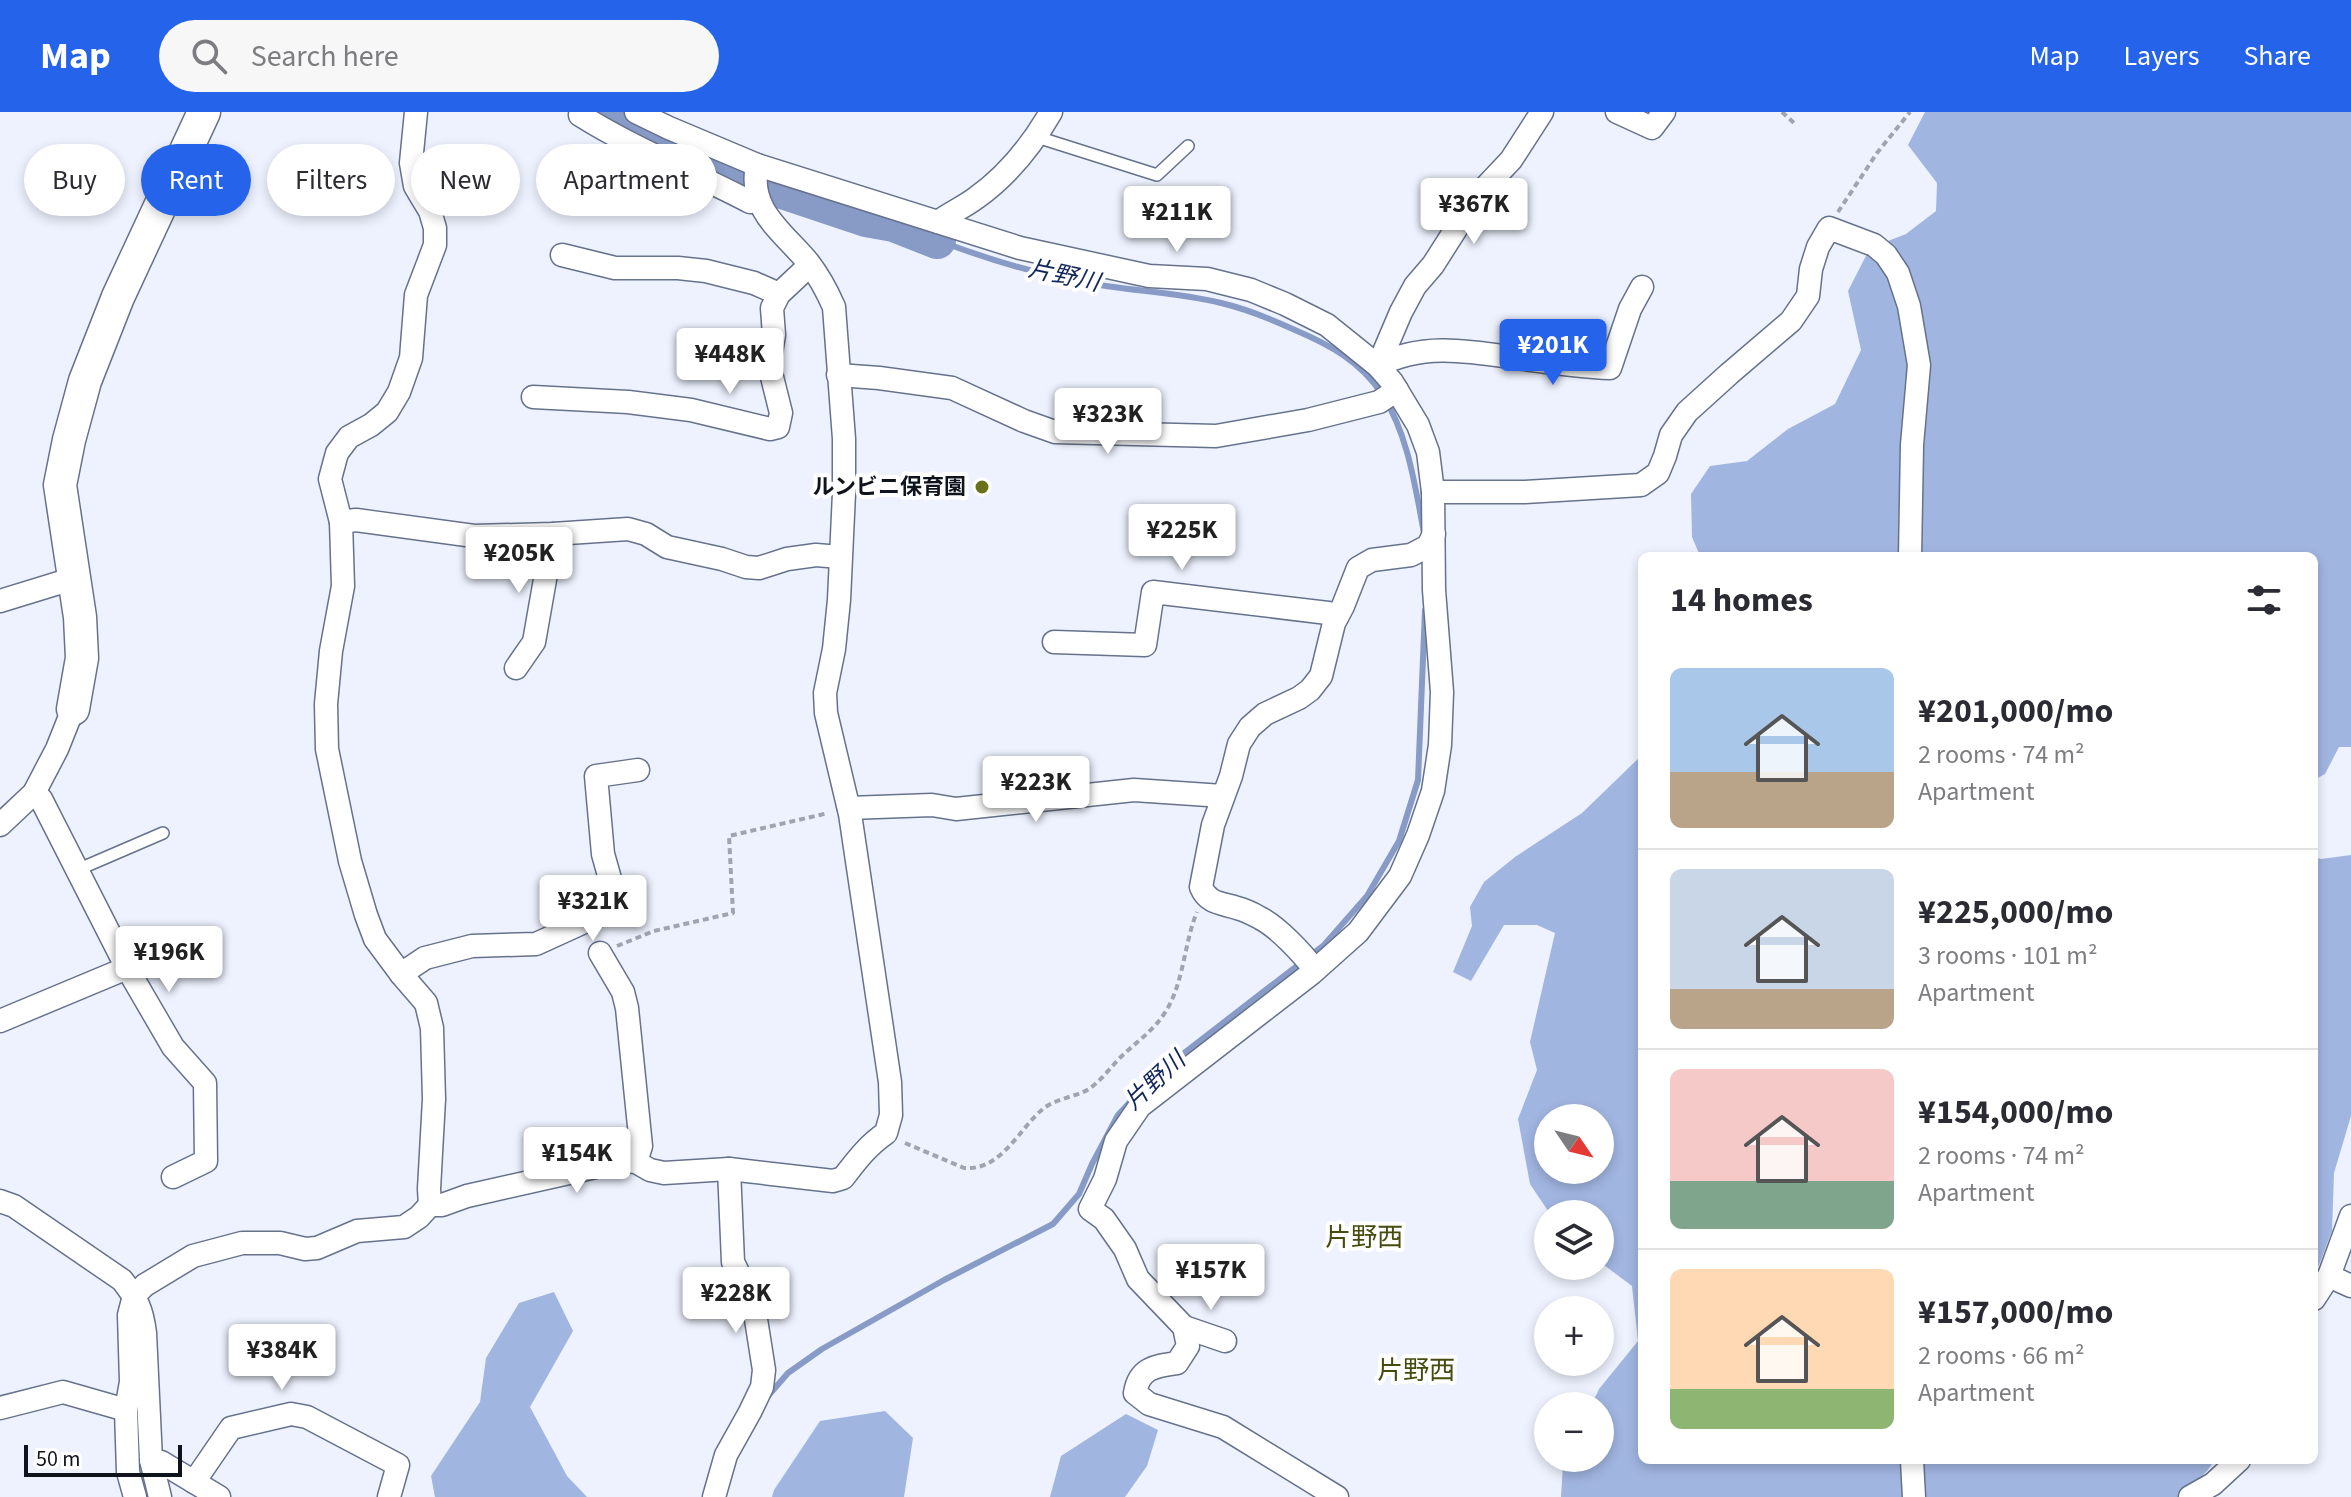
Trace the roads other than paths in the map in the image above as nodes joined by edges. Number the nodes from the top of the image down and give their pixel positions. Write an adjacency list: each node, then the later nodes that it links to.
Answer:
1 (204, 112): 27 (street)
2 (416, 112): 22 (street)
3 (636, 112): 11 (street)
4 (1051, 112): 9 (street)
5 (1542, 112): 17 (street)
6 (1617, 112): 7 (street)
7 (1664, 112)
8 (580, 115): 11 (street)
9 (1037, 137): 10 (lane); 12 (street)
10 (1188, 146)
11 (757, 182): 12 (street); 14 (street)
12 (938, 222): 17 (street)
13 (562, 255): 16 (street)
14 (810, 265): 16 (street); 18 (street)
15 (1642, 287): 17 (street)
16 (779, 294): 20 (street)
17 (1378, 366): 19 (street)
18 (838, 375): 19 (street); 26 (street)
19 (1389, 395): 21 (street)
20 (533, 397)
21 (1433, 492): 24 (street); 25 (street)
22 (341, 522): 23 (street); 43 (street)
23 (553, 534): 26 (street); 31 (street)
24 (1434, 534): 29 (street); 41 (street)
25 (1910, 552)
26 (840, 557): 36 (street)
27 (75, 578): 28 (street); 32 (street)
28 (0, 601)
29 (1337, 617): 30 (street); 35 (street)
30 (1054, 642)
31 (516, 668)
32 (73, 709): 34 (street)
33 (638, 770): 43 (street)
34 (34, 793): 37 (street); 39 (street)
35 (1223, 796): 36 (street); 41 (street)
36 (849, 808): 46 (street)
37 (0, 825)
38 (163, 833): 39 (lane)
39 (77, 870): 42 (street)
40 (600, 953): 45 (street)
41 (1310, 964): 55 (street)
42 (127, 968): 44 (street); 47 (street)
43 (401, 974): 49 (street)
44 (0, 1021)
45 (636, 1162): 46 (street); 49 (street)
46 (729, 1169): 67 (street)
47 (173, 1177)
48 (0, 1201): 54 (street)
49 (430, 1205): 54 (street)
50 (2351, 1216): 51 (street)
51 (2329, 1276): 52 (street); 53 (street)
52 (2351, 1286)
53 (2318, 1293)
54 (134, 1296): 58 (street); 59 (street)
55 (1184, 1327): 56 (street); 68 (street)
56 (1225, 1341)
57 (0, 1408): 58 (street)
58 (126, 1410): 63 (street)
59 (151, 1460): 62 (street); 64 (street)
60 (1912, 1464): 69 (street)
61 (2235, 1464): 70 (street)
62 (194, 1482): 65 (street); 66 (street)
63 (135, 1497)
64 (160, 1497)
65 (219, 1497)
66 (389, 1497)
67 (714, 1497)
68 (1337, 1497)
69 (1914, 1497)
70 (2190, 1497)

